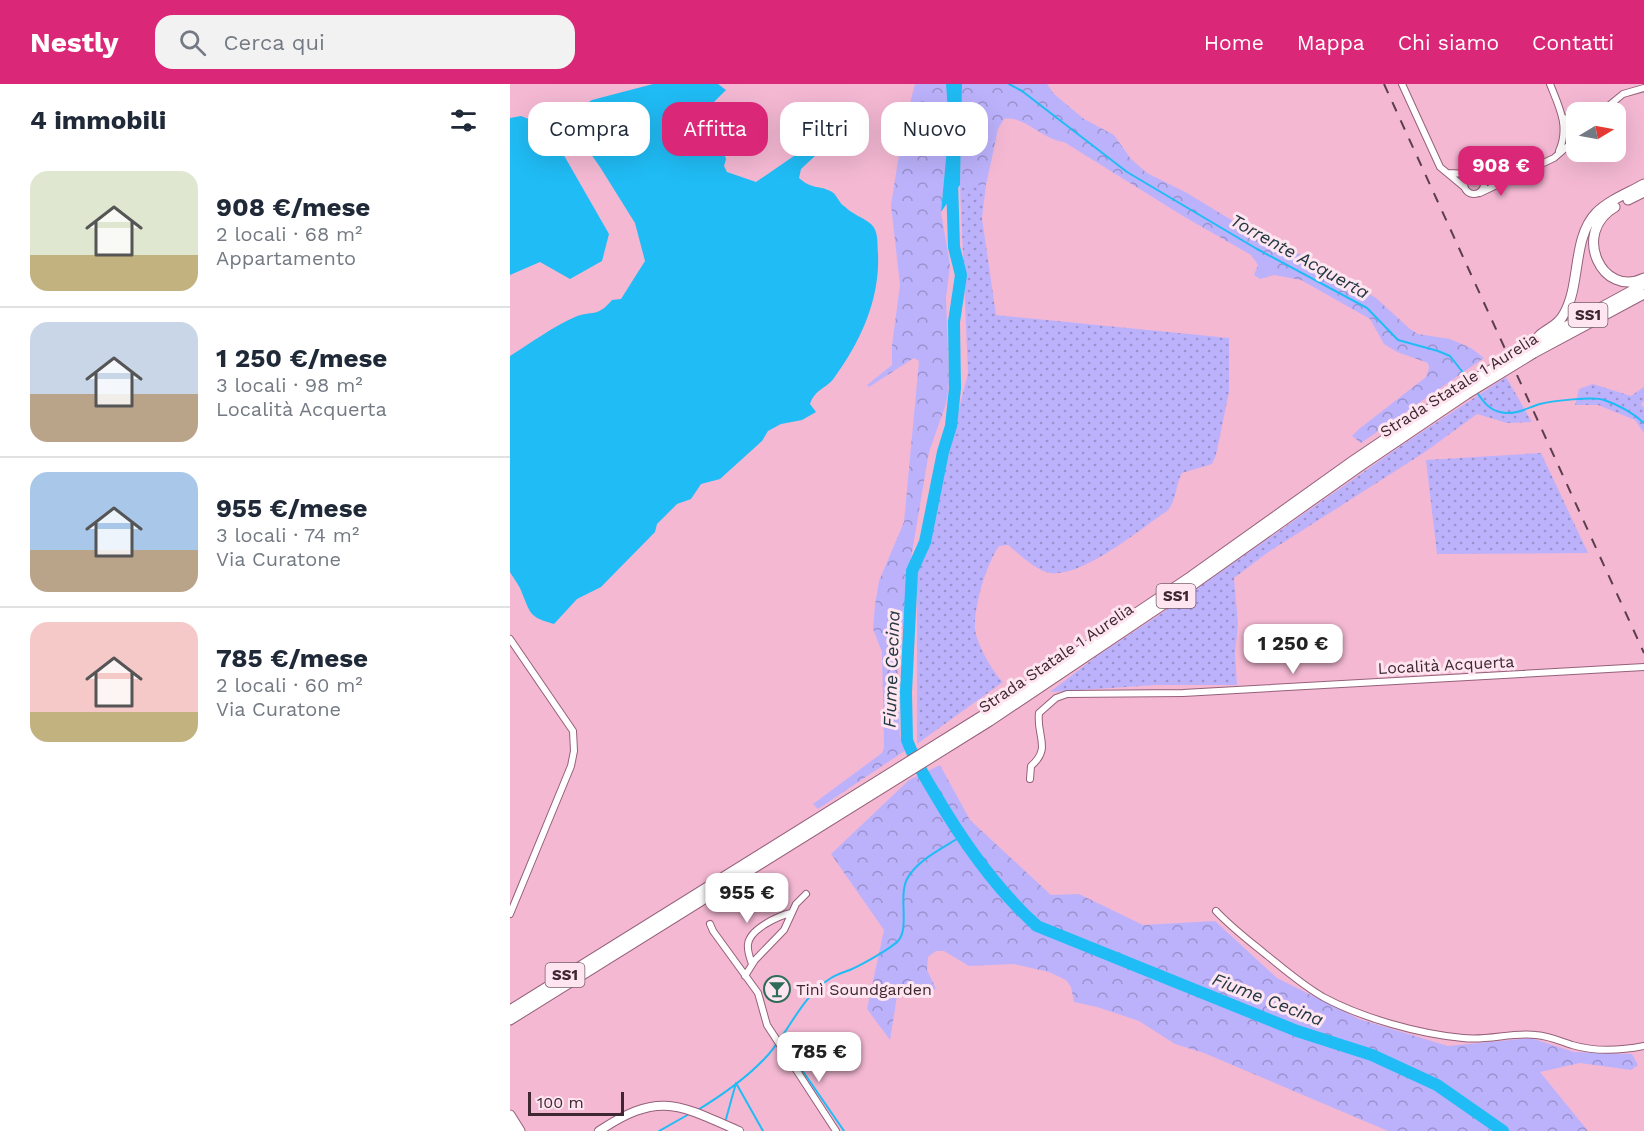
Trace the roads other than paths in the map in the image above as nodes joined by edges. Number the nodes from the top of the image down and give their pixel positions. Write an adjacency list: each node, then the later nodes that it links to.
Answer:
1 (1402, 84): 8 (street)
2 (1550, 84): 5 (street)
3 (1644, 88): 4 (street)
4 (1614, 102)
5 (1564, 118): 7 (street)
6 (1566, 147): 7 (street)
7 (1558, 154): 11 (street)
8 (1447, 173): 9 (street); 13 (street)
9 (1472, 174): 10 (street); 13 (street)
10 (1482, 177): 11 (street); 15 (street)
11 (1513, 178): 15 (street)
12 (1644, 184): 19 (highway)
13 (1464, 187): 15 (street)
14 (1644, 192): 16 (highway)
15 (1480, 193)
16 (1644, 278)
17 (1644, 284): 19 (highway, Strada Statale 1 Aurelia / SS1)
18 (1644, 294): 19 (highway, Strada Statale 1 Aurelia / SS1)
19 (1532, 349): 23 (highway, Strada Statale 1 Aurelia / SS1, bridge)
20 (510, 639): 26 (street)
21 (1644, 667): 22 (street, Località Acquerta)
22 (1030, 779)
23 (875, 788): 31 (highway, Strada Statale 1 Aurelia / SS1); 32 (highway, Strada Statale 1 Aurelia / SS1)
24 (806, 894): 27 (street)
25 (1216, 911): 35 (street)
26 (510, 914)
27 (791, 914): 29 (street); 29 (street)
28 (710, 924): 30 (street)
29 (752, 964): 30 (street)
30 (745, 975): 43 (street)
31 (536, 1003): 33 (highway, Strada Statale 1 Aurelia / SS1); 34 (highway)
32 (510, 1010)
33 (510, 1020)
34 (510, 1028)
35 (1644, 1046)
36 (510, 1115): 40 (highway)
37 (510, 1127): 39 (highway)
38 (724, 1128): 41 (main road); 42 (main road)
39 (512, 1131)
40 (520, 1131)
41 (599, 1131)
42 (739, 1131)
43 (836, 1131)

